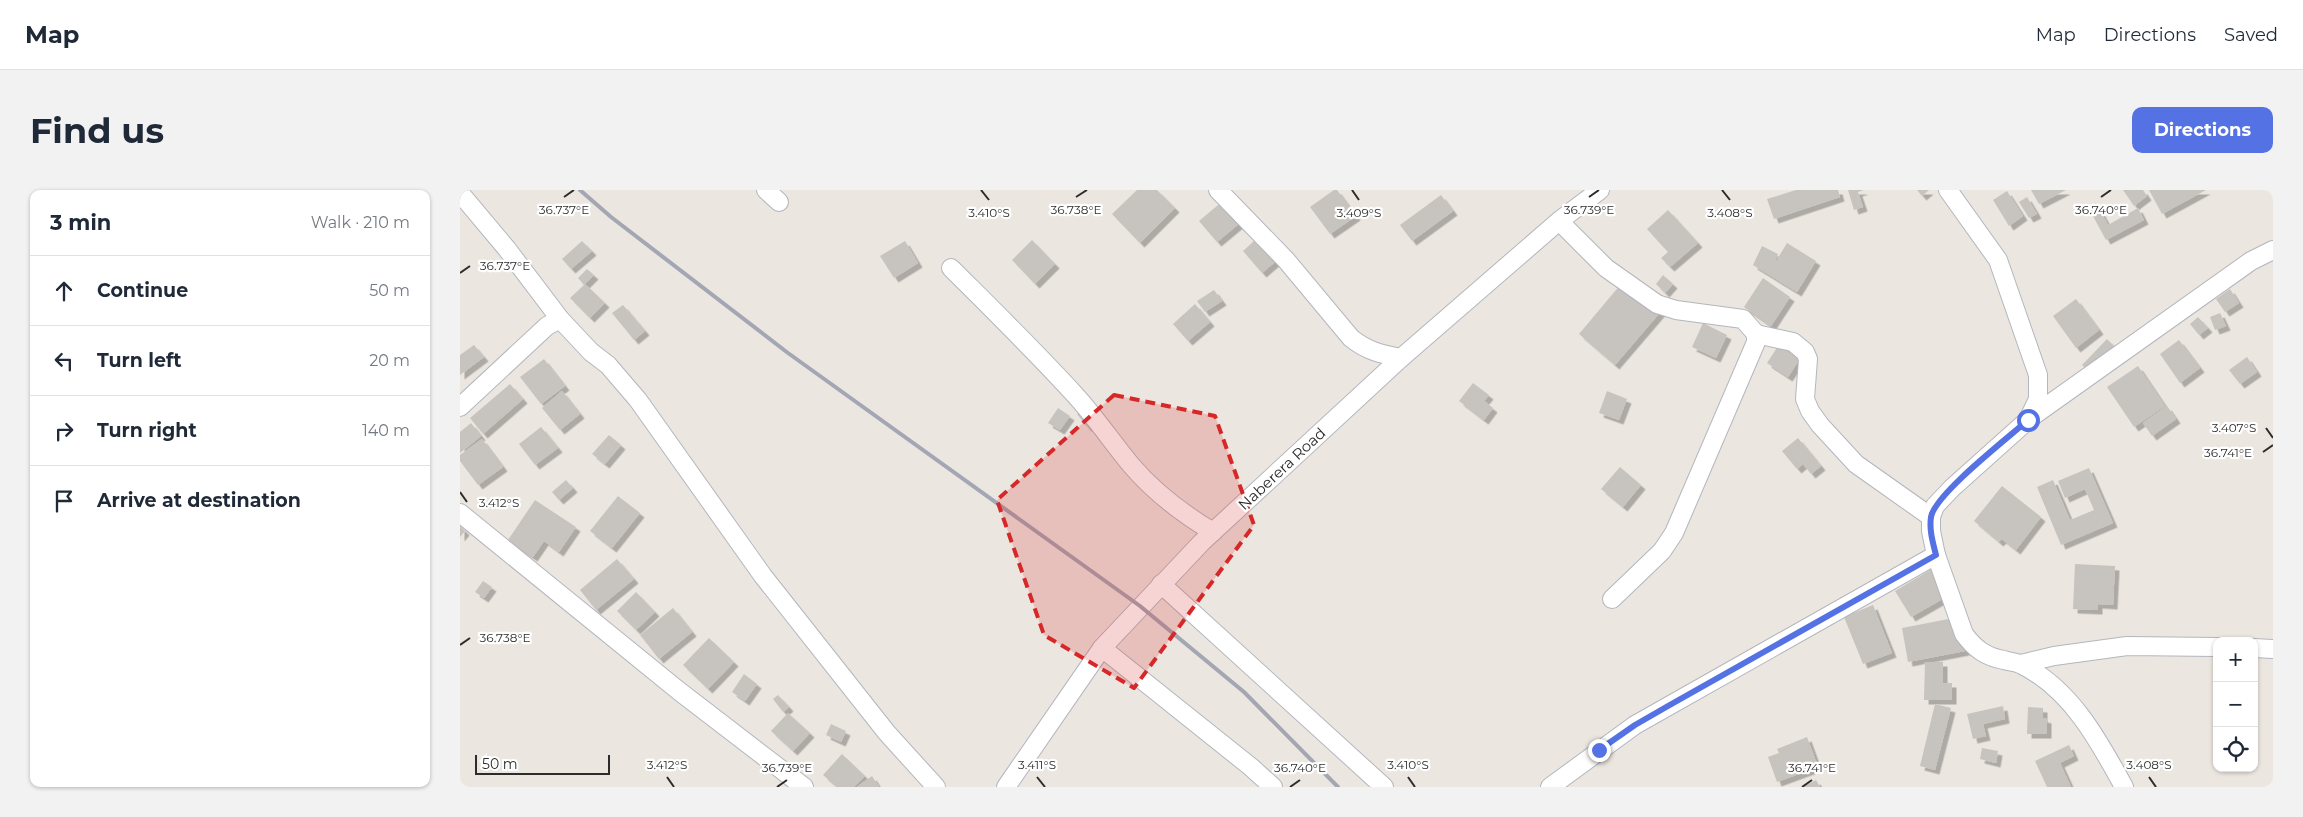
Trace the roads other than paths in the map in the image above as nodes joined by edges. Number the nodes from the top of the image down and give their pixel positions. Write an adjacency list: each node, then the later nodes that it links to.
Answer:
1 (1218, 190): 10 (street)
2 (1598, 190): 5 (street, Naberera Road)
3 (1948, 190): 12 (street)
4 (460, 193): 8 (street)
5 (1559, 221): 9 (street); 10 (street, Naberera Road)
6 (2273, 250): 12 (street)
7 (951, 268): 15 (street)
8 (560, 319): 11 (street); 25 (street)
9 (1756, 334): 14 (street); 18 (street)
10 (1401, 358): 15 (street, Naberera Road)
11 (460, 407)
12 (2028, 420): 14 (street)
13 (460, 513): 24 (street)
14 (1931, 517): 16 (street)
15 (1213, 532): 17 (street, Naberera Road)
16 (1936, 555): 23 (street); 29 (street)
17 (1161, 584): 20 (street, Naberera Road); 28 (street)
18 (1612, 600)
19 (2213, 647): 23 (street)
20 (1102, 648): 26 (street, Naberera Road); 27 (street)
21 (2258, 648): 22 (street)
22 (2273, 649)
23 (2021, 664): 30 (street)
24 (804, 787)
25 (936, 787)
26 (1006, 787)
27 (1273, 787)
28 (1384, 787)
29 (1550, 787)
30 (2124, 787)

